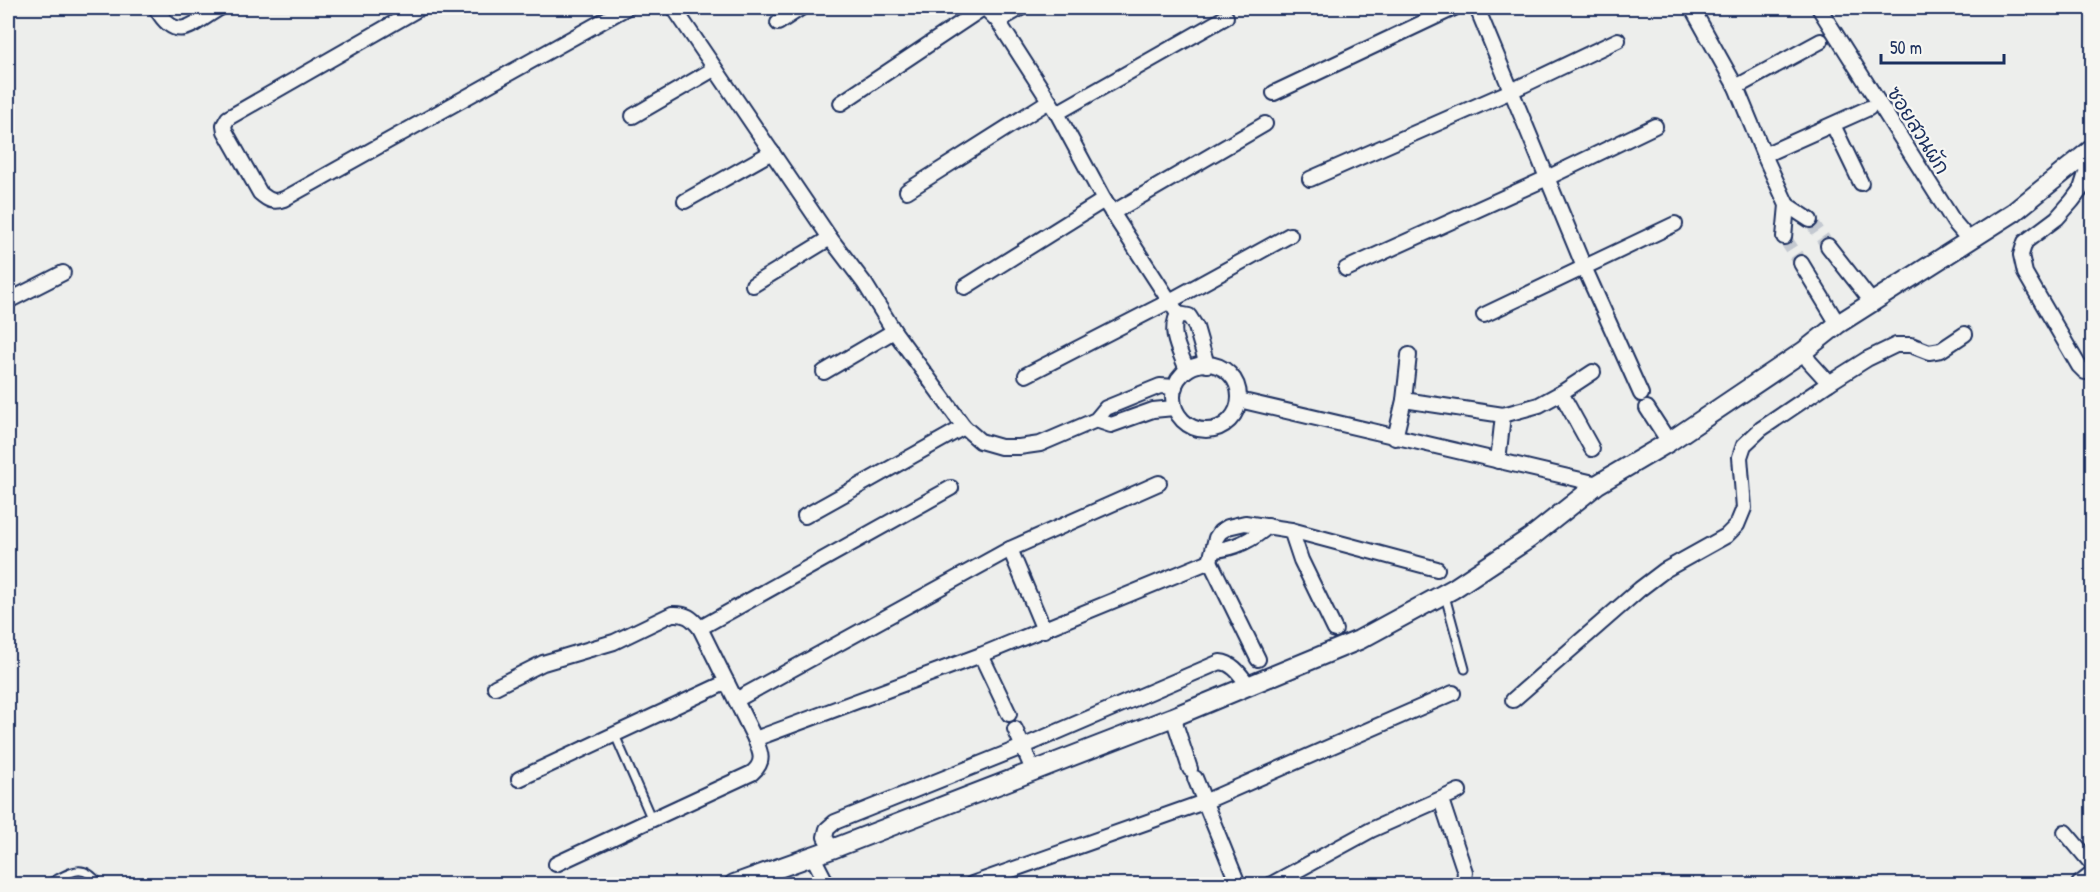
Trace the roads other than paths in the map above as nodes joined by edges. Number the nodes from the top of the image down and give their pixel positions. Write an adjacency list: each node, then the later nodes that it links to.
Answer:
1 (156, 8): 2 (street)
2 (220, 8)
3 (420, 8): 4 (street)
4 (626, 8)
5 (674, 8): 18 (street)
6 (801, 8): 15 (street)
7 (984, 8): 14 (street); 23 (street)
8 (1021, 8): 14 (street)
9 (1454, 8): 21 (street)
10 (1477, 8): 20 (street)
11 (1693, 8): 19 (street)
12 (1820, 8): 47 (street, ซอยสวนผัก)
13 (1226, 16): 25 (street)
14 (998, 21): 22 (street)
15 (778, 23)
16 (1618, 40): 20 (street)
17 (1821, 41): 19 (street)
18 (714, 69): 26 (street); 31 (street)
19 (1736, 87): 33 (street)
20 (1511, 91): 34 (street); 35 (street)
21 (1274, 93)
22 (1049, 101): 25 (street); 37 (street)
23 (840, 103)
24 (1869, 108): 28 (street)
25 (1057, 113): 38 (street)
26 (633, 116)
27 (1265, 124): 41 (street)
28 (1833, 125): 33 (street); 36 (street)
29 (1655, 126): 34 (street)
30 (2092, 149): 47 (street)
31 (772, 152): 39 (street); 46 (street)
32 (2092, 154): 69 (street)
33 (1764, 155): 40 (street)
34 (1547, 178): 50 (street); 51 (street)
35 (1310, 179)
36 (1861, 183)
37 (907, 191)
38 (1104, 200): 41 (street); 54 (street)
39 (684, 201)
40 (1787, 205): 42 (street); 45 (street)
41 (1112, 213): 56 (street)
42 (1810, 220)
43 (1676, 224): 50 (street)
44 (1290, 235): 56 (street)
45 (1784, 237)
46 (830, 238): 53 (street); 61 (street)
47 (1970, 241): 57 (street)
48 (1828, 246): 57 (street)
49 (1801, 263): 60 (street)
50 (1584, 267): 59 (street); 74 (street)
51 (1346, 269)
52 (63, 273): 55 (street)
53 (753, 285)
54 (965, 287)
55 (8, 301)
56 (1170, 302): 58 (street); 70 (street)
57 (1872, 302): 60 (street)
58 (1178, 314): 65 (street); 66 (street)
59 (1484, 315)
60 (1838, 324): 64 (street)
61 (894, 331): 67 (street); 81 (street)
62 (1965, 334): 71 (street)
63 (1410, 355): 76 (street)
64 (1806, 356): 71 (street); 83 (street)
65 (1207, 364): 66 (street); 75 (street)
66 (1187, 370): 72 (street)
67 (824, 372)
68 (1593, 372): 73 (street)
69 (2092, 372)
70 (1026, 375)
71 (1825, 379): 107 (street)
72 (1174, 387): 77 (street); 80 (street)
73 (1561, 393): 79 (street); 84 (street)
74 (1641, 394)
75 (1239, 400): 77 (street); 82 (street)
76 (1404, 400): 79 (street); 82 (street)
77 (1174, 408): 80 (street)
78 (1647, 408): 83 (street)
79 (1503, 415): 85 (street)
80 (1096, 420): 81 (street)
81 (964, 427): 89 (street)
82 (1395, 438): 85 (street)
83 (1669, 442): 87 (street)
84 (1592, 449)
85 (1498, 461): 87 (street)
86 (1159, 483): 92 (street)
87 (1598, 484): 95 (street)
88 (951, 488): 96 (street)
89 (805, 516)
90 (1268, 526): 91 (street); 93 (street); 93 (street)
91 (1291, 530): 94 (street); 98 (street)
92 (1010, 549): 97 (street); 106 (street)
93 (1212, 556): 97 (street); 100 (street)
94 (1437, 569)
95 (1446, 602): 101 (lane); 104 (street)
96 (700, 628): 102 (street); 103 (street)
97 (1044, 630): 99 (street)
98 (1335, 630)
99 (981, 655): 108 (street); 112 (street)
100 (1258, 659)
101 (1465, 669)
102 (727, 682): 106 (street); 111 (street)
103 (495, 687)
104 (1249, 687): 109 (street); 113 (street)
105 (1453, 693): 118 (street)
106 (736, 700): 112 (street)
107 (1513, 700)
108 (1009, 714)
109 (1175, 725): 114 (street); 118 (street)
110 (1015, 729): 113 (street)
111 (615, 735): 115 (street); 119 (lane)
112 (755, 739): 119 (street)
113 (1022, 747): 114 (street); 121 (street)
114 (1033, 771): 121 (street)
115 (519, 779)
116 (1459, 791): 117 (street)
117 (1441, 800): 132 (street); 133 (street)
118 (1204, 802): 130 (street); 131 (street)
119 (652, 820): 123 (street)
120 (2065, 832): 124 (street)
121 (832, 849): 122 (street)
122 (812, 855): 128 (street); 129 (street)
123 (556, 864)
124 (2092, 864)
125 (2092, 874): 134 (street)
126 (48, 885): 127 (lane)
127 (99, 885)
128 (734, 885)
129 (827, 885)
130 (972, 885)
131 (1238, 885)
132 (1272, 885)
133 (1460, 885)
134 (2079, 885)

